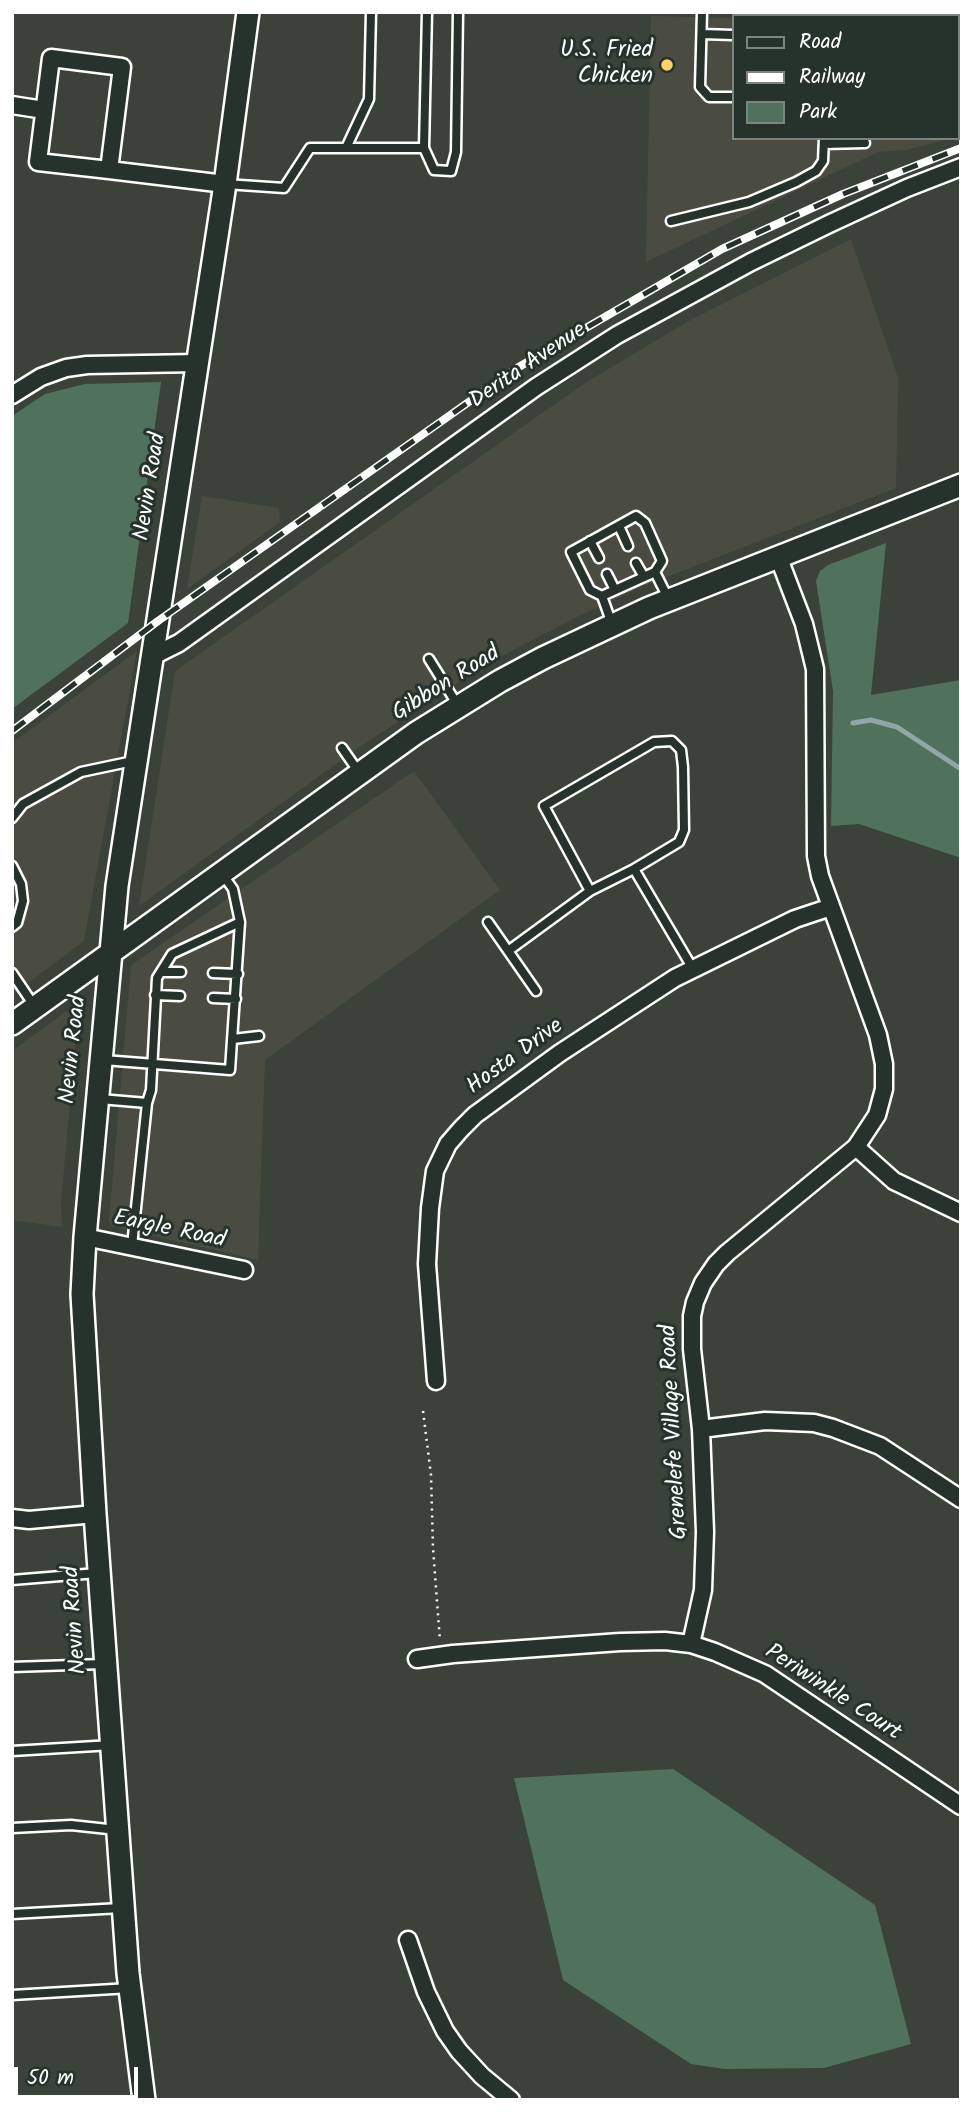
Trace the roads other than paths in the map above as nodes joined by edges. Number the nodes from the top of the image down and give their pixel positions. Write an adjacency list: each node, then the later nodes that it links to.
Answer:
1 (248, 12): 17 (main road, Nevin Road)
2 (371, 12): 13 (lane)
3 (427, 12): 14 (lane)
4 (458, 12): 14 (lane)
5 (702, 12): 6 (lane)
6 (702, 34): 7 (lane); 8 (lane)
7 (732, 35)
8 (732, 97)
9 (12, 105): 10 (street)
10 (44, 110): 16 (street); 16 (street)
11 (824, 141): 12 (lane); 18 (lane)
12 (865, 143)
13 (346, 148): 14 (lane); 17 (lane)
14 (424, 148)
15 (961, 167): 35 (street, Derita Avenue)
16 (109, 170): 17 (street)
17 (225, 184): 19 (main road, Nevin Road)
18 (671, 221)
19 (197, 363): 20 (street); 35 (main road, Nevin Road)
20 (12, 395)
21 (961, 485): 25 (main road, Gibbon Road)
22 (619, 526): 23 (lane); 24 (lane); 28 (lane)
23 (590, 541): 26 (lane); 32 (lane)
24 (628, 546)
25 (778, 556): 33 (main road, Gibbon Road); 46 (street, Grenelefe Village Road)
26 (598, 558)
27 (636, 563): 30 (lane)
28 (655, 572): 30 (lane); 33 (lane)
29 (607, 574): 31 (lane)
30 (644, 578): 31 (lane)
31 (615, 590): 32 (lane)
32 (602, 596): 34 (lane)
33 (669, 600): 34 (main road, Gibbon Road)
34 (613, 625): 37 (main road, Gibbon Road)
35 (153, 656): 39 (main road, Nevin Road)
36 (429, 659): 37 (lane)
37 (459, 707): 40 (main road, Gibbon Road)
38 (342, 748): 40 (lane)
39 (136, 760): 41 (lane); 51 (main road, Nevin Road)
40 (360, 774): 44 (main road, Gibbon Road)
41 (12, 818)
42 (12, 866): 49 (lane)
43 (634, 869): 45 (lane); 45 (lane); 52 (lane)
44 (222, 873): 47 (lane); 51 (main road, Gibbon Road)
45 (590, 891): 50 (lane)
46 (831, 907): 52 (street, Hosta Drive); 71 (street, Grenelefe Village Road)
47 (240, 922): 53 (lane); 57 (lane)
48 (488, 922): 50 (lane)
49 (12, 927)
50 (508, 951): 58 (lane)
51 (110, 953): 63 (main road, Gibbon Road); 67 (main road, Nevin Road)
52 (693, 969): 76 (street, Hosta Drive)
53 (161, 972): 54 (lane); 59 (lane)
54 (181, 972)
55 (12, 973): 63 (lane)
56 (213, 973): 57 (lane)
57 (238, 974): 62 (lane)
58 (536, 991)
59 (155, 995): 60 (lane); 68 (lane)
60 (180, 996)
61 (214, 998): 62 (lane)
62 (236, 999): 66 (lane)
63 (35, 1007): 64 (main road, Gibbon Road)
64 (12, 1024)
65 (259, 1036): 66 (lane)
66 (233, 1039): 68 (lane)
67 (101, 1059): 68 (lane); 69 (main road, Nevin Road)
68 (152, 1065): 70 (lane)
69 (97, 1099): 70 (lane); 73 (main road, Nevin Road)
70 (147, 1104): 74 (lane)
71 (856, 1147): 72 (street); 77 (street, Grenelefe Village Road)
72 (961, 1213)
73 (85, 1237): 74 (street, Eargle Road); 79 (main road, Nevin Road)
74 (132, 1246): 75 (street, Eargle Road)
75 (244, 1270)
76 (436, 1381)
77 (701, 1429): 78 (street); 83 (street, Grenelefe Village Road)
78 (961, 1499)
79 (96, 1514): 80 (street); 81 (main road, Nevin Road)
80 (12, 1518)
81 (100, 1573): 82 (lane); 85 (main road, Nevin Road)
82 (12, 1580)
83 (691, 1644): 84 (street, Periwinkle Court); 89 (street, Periwinkle Court)
84 (417, 1659)
85 (106, 1664): 86 (lane); 87 (main road, Nevin Road)
86 (12, 1667)
87 (111, 1745): 88 (lane); 91 (main road, Nevin Road)
88 (12, 1751)
89 (961, 1806)
90 (12, 1828): 91 (lane)
91 (117, 1829): 92 (main road, Nevin Road)
92 (124, 1908): 93 (lane); 95 (main road, Nevin Road)
93 (12, 1914)
94 (408, 1940): 98 (street)
95 (130, 1987): 96 (lane); 97 (main road, Nevin Road)
96 (12, 1995)
97 (144, 2100)
98 (511, 2100)

